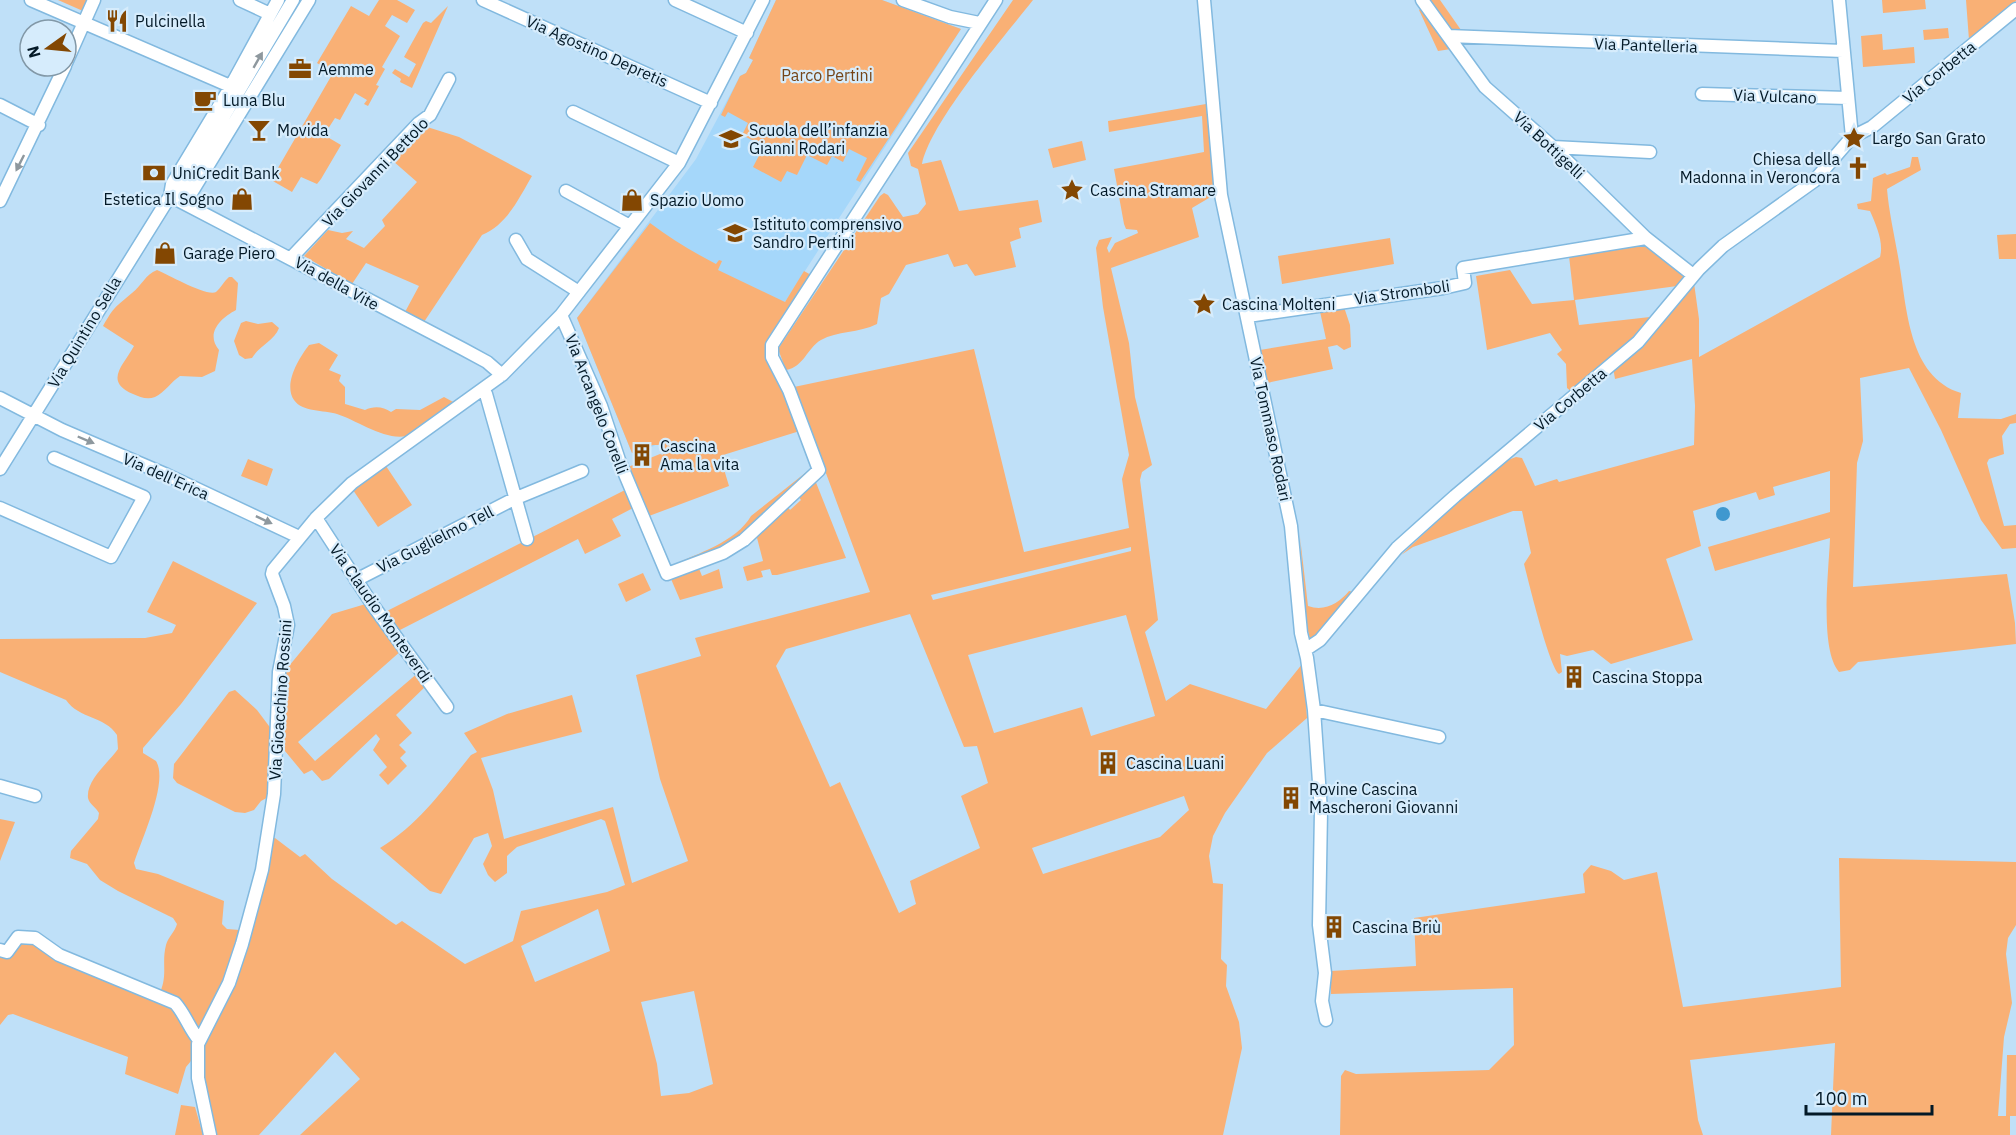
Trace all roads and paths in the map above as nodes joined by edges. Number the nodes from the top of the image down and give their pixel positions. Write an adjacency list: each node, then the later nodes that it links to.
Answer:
1 (31, 0): 17 (street)
2 (94, 0): 17 (street)
3 (240, 0): 16 (street)
4 (278, 0): 16 (street, Via Quintino Sella)
5 (293, 0): 25 (street, Via Quintino Sella, one-way to 5)
6 (309, 0): 33 (street, Via Quintino Sella)
7 (484, 0): 28 (street, Via Agostino Depretis)
8 (675, 0): 19 (street)
9 (763, 0): 19 (street, Via Gioacchino Rossini)
10 (903, 0): 18 (street)
11 (996, 0): 18 (street)
12 (1204, 0): 48 (street, Via Tommaso Rodari)
13 (1422, 0): 21 (street, Via Bottigelli)
14 (1839, 0): 22 (street)
15 (2016, 9): 32 (street, Via Corbetta)
16 (270, 14): 25 (street, Via Quintino Sella)
17 (83, 23): 20 (street); 25 (street)
18 (979, 23): 47 (street, Via Arcangelo Corelli)
19 (747, 33): 28 (street, Via Gioacchino Rossini)
20 (78, 35)
21 (1448, 36): 22 (street, Via Pantelleria); 34 (street, Via Bottigelli)
22 (1843, 51): 27 (street)
23 (59, 78): 31 (street)
24 (450, 78): 44 (street, Via Giovanni Bettolo)
25 (236, 88): 33 (street, Via Quintino Sella); 38 (street, Via Quintino Sella)
26 (1702, 94): 27 (street, Via Vulcano)
27 (1848, 98): 32 (street)
28 (711, 103): 36 (street, Via Gioacchino Rossini)
29 (0, 105): 31 (street)
30 (573, 112): 36 (street)
31 (39, 125): 39 (street, one-way to 39)
32 (1857, 135): 45 (street, Via Corbetta)
33 (215, 145): 38 (street, Via Quintino Sella); 40 (street, Via Quintino Sella)
34 (1553, 147): 35 (street); 42 (street, Via Bottigelli)
35 (1650, 152)
36 (679, 163): 41 (street, Via Gioacchino Rossini)
37 (566, 191): 41 (street)
38 (170, 196): 40 (street, Via della Vite); 52 (street, Via Quintino Sella)
39 (0, 201)
40 (185, 203): 44 (street, Via della Vite)
41 (630, 226): 46 (street, Via Gioacchino Rossini)
42 (1646, 238): 45 (street, Via Bottigelli); 48 (street, Via Stromboli)
43 (516, 240): 46 (street)
44 (291, 258): 49 (street, Via della Vite)
45 (1694, 275): 62 (street, Via Corbetta)
46 (579, 292): 47 (street, Via Gioacchino Rossini)
47 (561, 315): 49 (street, Via Gioacchino Rossini)
48 (1248, 316): 62 (street, Via Tommaso Rodari)
49 (502, 375): 50 (street, Via Gioacchino Rossini)
50 (483, 390): 56 (street, Via Guglielmo Tell); 58 (street, Via Gioacchino Rossini)
51 (0, 398): 52 (street, Via dell'Erica)
52 (33, 415): 54 (street, Via Quintino Sella); 59 (street, Via dell'Erica, one-way to 59)
53 (54, 458): 57 (street)
54 (0, 469)
55 (582, 471): 56 (street, Via Guglielmo Tell)
56 (514, 499): 60 (street, Via Guglielmo Tell); 61 (street, Via Guglielmo Tell)
57 (0, 508)
58 (316, 518): 59 (street, Via Gioacchino Rossini); 61 (street, Via Claudio Monteverdi)
59 (299, 537): 70 (street, Via Gioacchino Rossini)
60 (527, 539)
61 (356, 580): 63 (street, Via Claudio Monteverdi)
62 (1305, 651): 64 (street, Via Tommaso Rodari)
63 (447, 707)
64 (1314, 710): 65 (street); 69 (street, Via Tommaso Rodari)
65 (1439, 737)
66 (0, 786): 67 (street)
67 (35, 796)
68 (0, 950): 70 (street)
69 (1326, 1020)
70 (199, 1040): 71 (street, Via Gioacchino Rossini)
71 (210, 1135)

